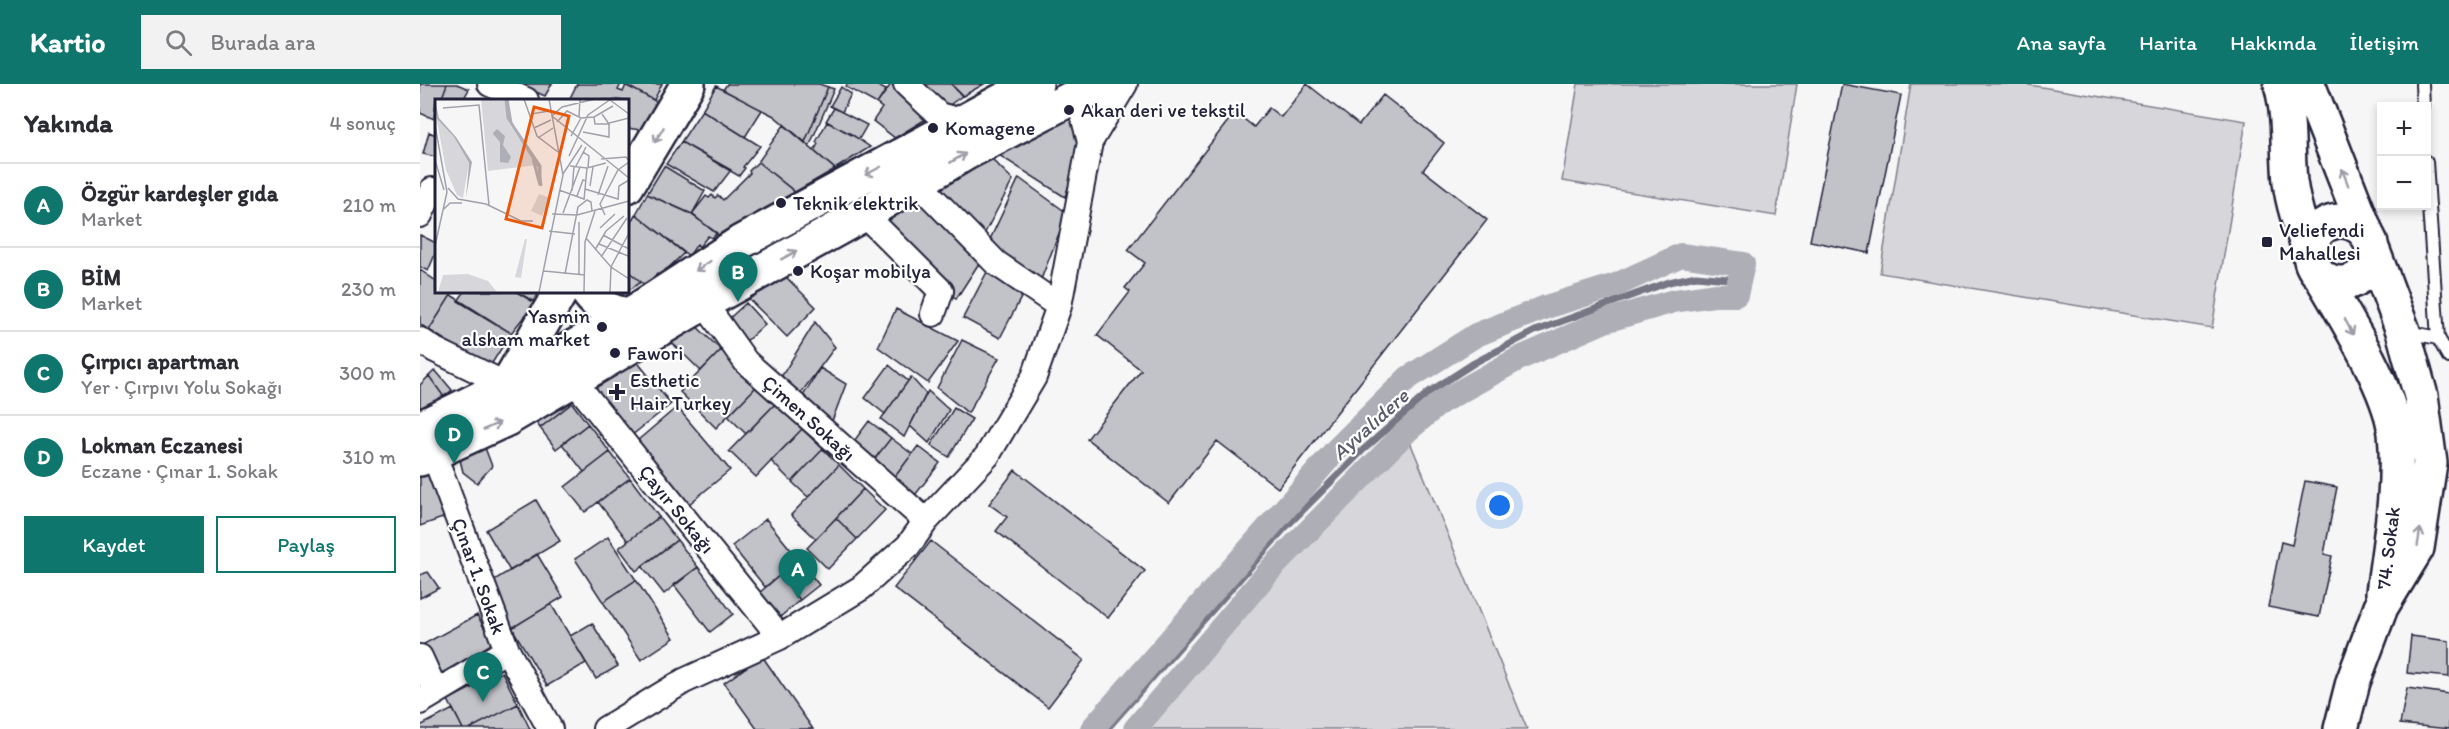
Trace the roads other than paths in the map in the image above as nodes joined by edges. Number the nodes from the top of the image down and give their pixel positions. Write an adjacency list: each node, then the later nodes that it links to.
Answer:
1 (490, 84): 9 (street)
2 (688, 84): 13 (main road, one-way to 13)
3 (906, 84): 11 (street)
4 (1036, 84): 11 (main road)
5 (1125, 84): 12 (street)
6 (2422, 84): 10 (lane)
7 (2288, 88): 19 (main road, 74. Sokak, one-way to 7); 20 (main road, 74. Sokak)
8 (1092, 90): 12 (street); 14 (main road, one-way to 8)
9 (524, 99)
10 (2423, 102)
11 (965, 122): 26 (main road, one-way to 26)
12 (1090, 142): 23 (street)
13 (631, 172)
14 (917, 182): 17 (main road); 23 (street)
15 (430, 189): 18 (street)
16 (2430, 210): 28 (lane)
17 (864, 214): 24 (main road, one-way to 17); 25 (street)
18 (420, 215)
19 (2369, 242): 20 (main road); 20 (main road); 27 (main road, 74. Sokak)
20 (2315, 263): 35 (main road, 74. Sokak, one-way to 35)
21 (560, 292): 32 (main road)
22 (588, 292): 26 (main road)
23 (1059, 306): 34 (street)
24 (693, 310): 26 (main road); 31 (main road); 34 (street, Çimen Sokağı)
25 (933, 314)
26 (628, 316): 32 (main road)
27 (2403, 331): 28 (lane); 35 (main road, 74. Sokak, one-way to 27)
28 (2438, 338): 30 (lane)
29 (420, 340): 32 (street)
30 (2449, 357)
31 (574, 381): 33 (main road, one-way to 31); 36 (street, Çayır Sokağı)
32 (507, 385): 33 (main road)
33 (424, 446): 37 (street, Çınar 1. Sokak)
34 (926, 521): 36 (street)
35 (2381, 607): 42 (main road)
36 (780, 637): 41 (street)
37 (507, 650): 39 (street); 40 (street, Çınar 1. Sokak)
38 (420, 657): 39 (street)
39 (428, 697)
40 (550, 729)
41 (605, 729)
42 (2341, 729)

